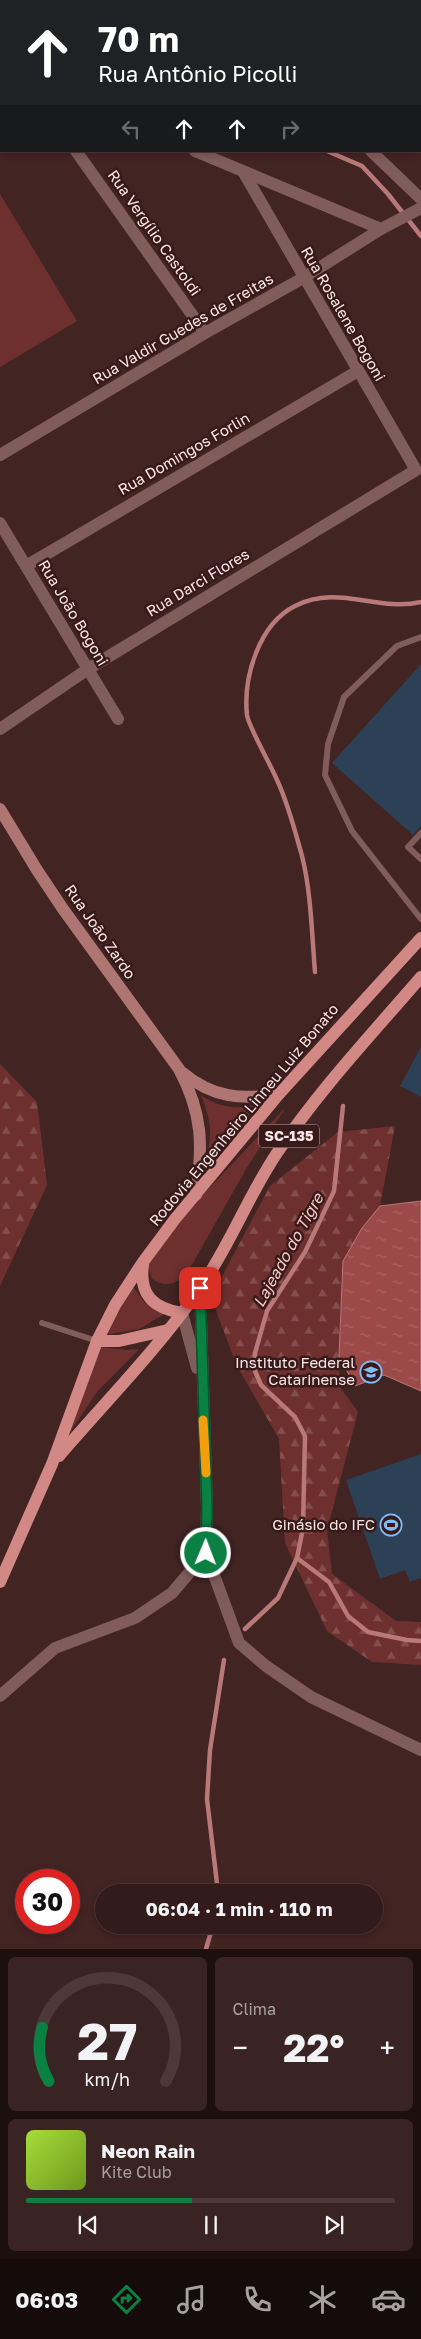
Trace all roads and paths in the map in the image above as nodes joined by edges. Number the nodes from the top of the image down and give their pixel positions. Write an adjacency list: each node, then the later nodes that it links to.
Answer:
1 (77, 152): 9 (street, Rua Vergílio Castoldi)
2 (197, 152): 4 (street)
3 (372, 152): 5 (street)
4 (244, 173): 7 (street); 8 (street, Rua Rosalene Bogoni)
5 (421, 199)
6 (418, 210): 7 (street, Rua Valdir Guedes de Freitas)
7 (386, 227): 8 (street, Rua Valdir Guedes de Freitas)
8 (303, 278): 9 (street, Rua Valdir Guedes de Freitas); 10 (street, Rua Rosalene Bogoni)
9 (205, 333): 11 (street, Rua Valdir Guedes de Freitas)
10 (358, 371): 12 (street, Rua Rosalene Bogoni); 14 (street, Rua Domingos Forlin)
11 (0, 455)
12 (416, 470): 16 (street, Rua Darci Flores)
13 (0, 523): 14 (street, Rua João Bogoni)
14 (26, 566): 16 (street, Rua João Bogoni)
15 (421, 637): 22 (lane)
16 (88, 669): 17 (street, Rua João Bogoni); 18 (street, Rua Darci Flores)
17 (118, 719)
18 (0, 729)
19 (0, 809): 25 (main road, Rua João Zardo)
20 (421, 832): 21 (lane)
21 (421, 859)
22 (421, 919)
23 (421, 938): 26 (main road, Rodovia Engenheiro Linneu Luiz Bonato / SC-135)
24 (421, 977): 29 (main road, Rodovia Engenheiro Linneu Luiz Bonato / SC-135)
25 (179, 1069): 26 (main road, Rua João Zardo); 27 (main road, Rua João Zardo)
26 (279, 1094): 27 (main road, Rodovia Engenheiro Linneu Luiz Bonato / SC-135)
27 (196, 1195): 28 (main road, Rodovia Engenheiro Linneu Luiz Bonato / SC-135)
28 (143, 1262): 30 (main road); 33 (main road, Rodovia Engenheiro Linneu Luiz Bonato / SC-135)
29 (200, 1288): 30 (main road, Rodovia Engenheiro Linneu Luiz Bonato / SC-135); 34 (street)
30 (182, 1313): 32 (main road, Rodovia Engenheiro Linneu Luiz Bonato / SC-135); 34 (street)
31 (42, 1322): 33 (lane)
32 (168, 1329): 33 (main road); 35 (main road, Rodovia Engenheiro Linneu Luiz Bonato / SC-135)
33 (97, 1341): 35 (main road, Rodovia Engenheiro Linneu Luiz Bonato / SC-135)
34 (202, 1385): 36 (street)
35 (52, 1464): 37 (main road, Rodovia Engenheiro Linneu Luiz Bonato / SC-135)
36 (206, 1553): 38 (street); 39 (street)
37 (0, 1582)
38 (0, 1696)
39 (421, 1750)

